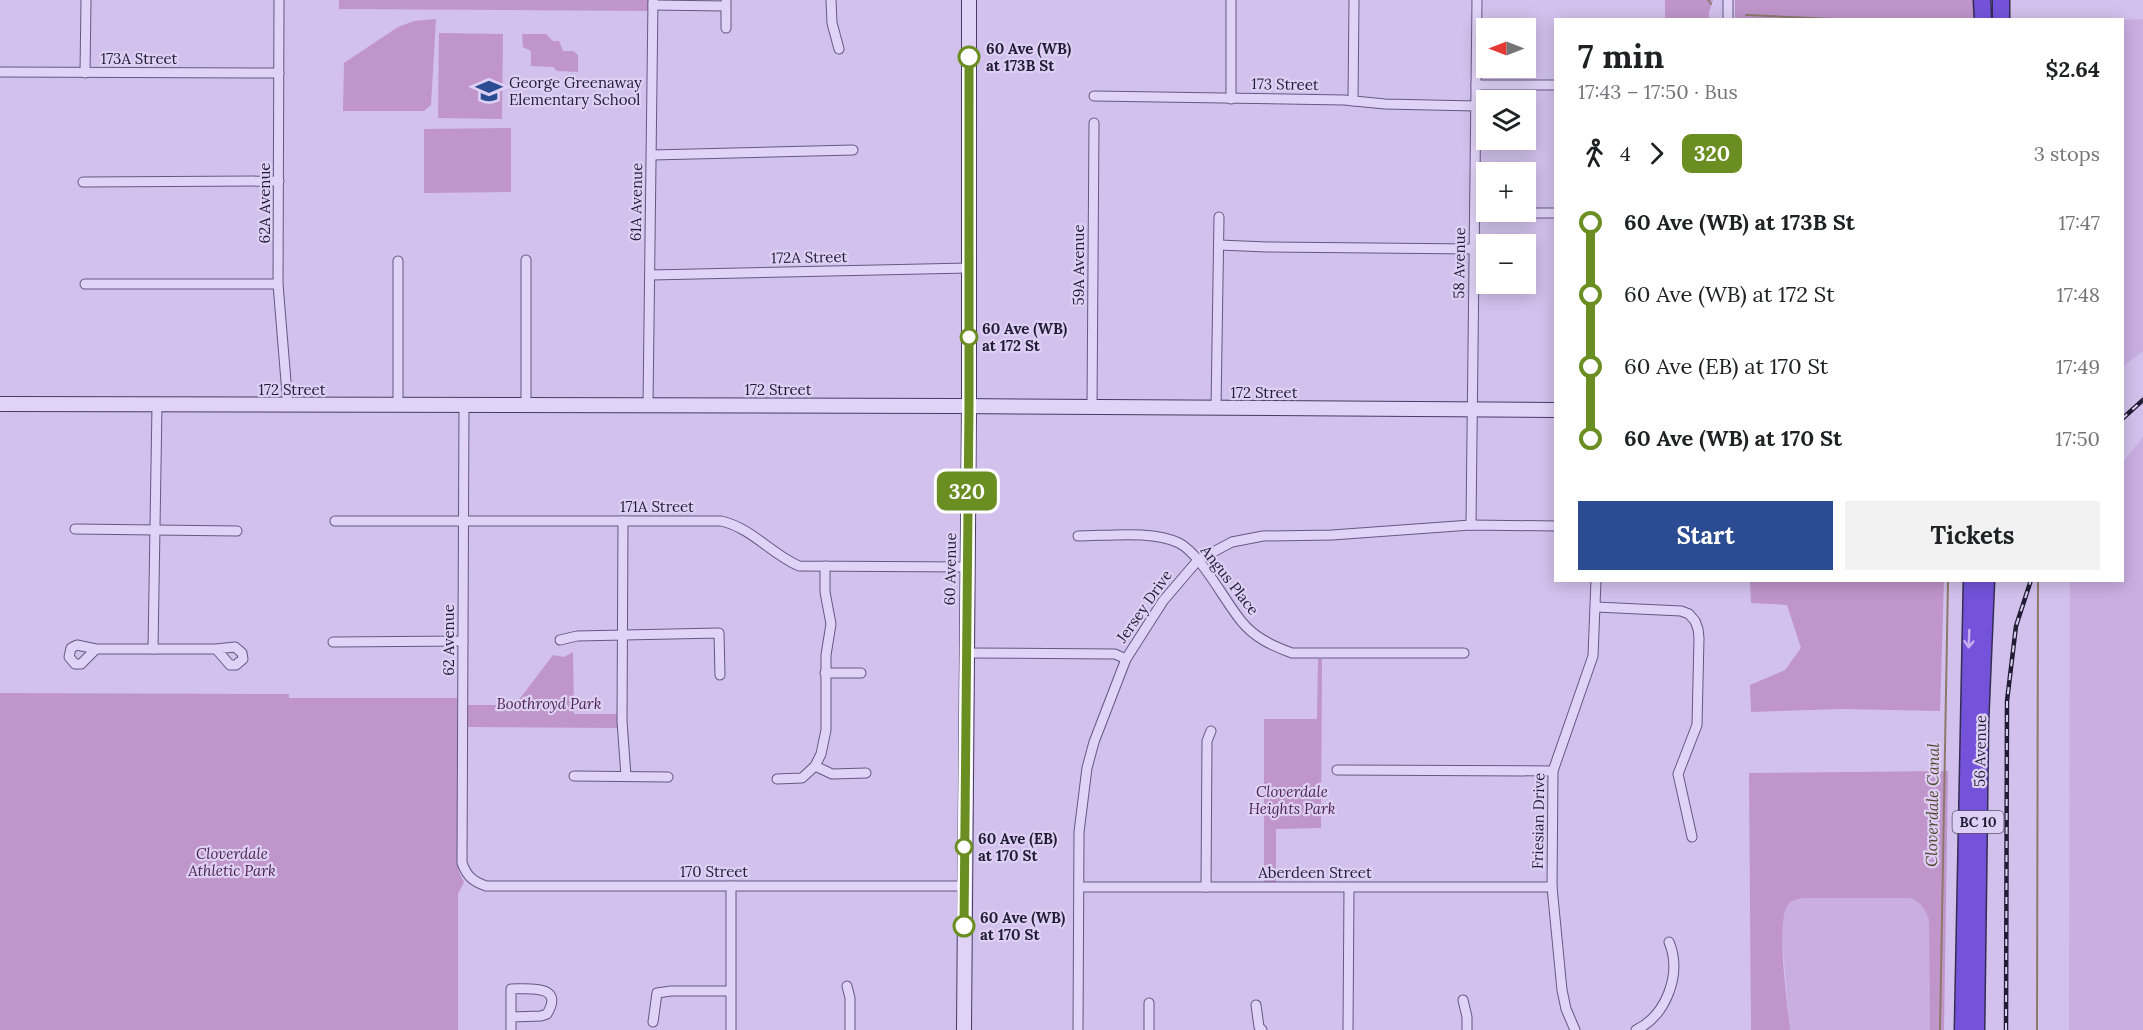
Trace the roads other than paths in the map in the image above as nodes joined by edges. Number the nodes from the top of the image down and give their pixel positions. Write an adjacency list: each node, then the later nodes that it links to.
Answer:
1 (86, 0): 19 (street)
2 (279, 0): 20 (street, 62A Avenue)
3 (831, 0): 17 (street)
4 (969, 0): 40 (street, 60 Avenue)
5 (1231, 0): 25 (street)
6 (1354, 0): 26 (street)
7 (1477, 0): 21 (street, 58 Avenue)
8 (1728, 0): 13 (street)
9 (1982, 0): 14 (highway)
10 (2001, 0): 15 (highway)
11 (653, 3): 12 (street); 30 (street, 61A Avenue)
12 (726, 3): 16 (street)
13 (1728, 18)
14 (1983, 18)
15 (2001, 18)
16 (726, 28)
17 (839, 49)
18 (0, 72): 19 (street, 173A Street)
19 (85, 73): 20 (street, 173A Street)
20 (279, 73): 32 (street, 62A Avenue)
21 (1476, 85): 22 (street); 23 (street, 58 Avenue)
22 (1554, 85)
23 (1476, 90)
24 (1094, 96): 25 (street, 173 Street)
25 (1231, 99): 26 (street, 173 Street)
26 (1353, 101): 27 (street, 173 Street)
27 (1476, 106): 33 (street, 58 Avenue)
28 (1094, 123): 52 (street, 59A Avenue)
29 (853, 150): 30 (street)
30 (652, 155): 41 (street, 61A Avenue)
31 (83, 182): 32 (street)
32 (279, 182): 43 (street, 62A Avenue)
33 (1475, 213): 34 (street); 37 (street, 58 Avenue)
34 (1554, 213)
35 (1219, 217): 36 (street)
36 (1219, 245): 37 (street); 53 (street)
37 (1474, 249): 54 (street, 58 Avenue)
38 (526, 260): 48 (street)
39 (398, 261): 46 (street)
40 (968, 268): 41 (street, 172A Street); 51 (street, 60 Avenue)
41 (651, 275): 49 (street, 61A Avenue)
42 (85, 284): 43 (street)
43 (278, 284): 50 (street, 62A Avenue)
44 (0, 404): 45 (street, 172 Street)
45 (157, 405): 50 (street, 172 Street); 62 (street)
46 (398, 405): 47 (street, 172 Street); 50 (street, 172 Street)
47 (464, 405): 48 (street, 172 Street); 58 (street, 62 Avenue)
48 (526, 405): 49 (street, 172 Street)
49 (648, 405): 51 (street, 172 Street)
50 (288, 406)
51 (969, 406): 52 (street, 172 Street); 67 (street, 60 Avenue)
52 (1092, 407): 53 (street, 172 Street)
53 (1216, 408): 54 (street, 172 Street)
54 (1472, 410): 55 (street, 172 Street); 59 (street, 58 Avenue)
55 (1554, 411)
56 (335, 521): 58 (street, 171A Street)
57 (623, 521): 58 (street, 171A Street); 66 (street, 171A Street); 72 (street)
58 (464, 522): 74 (street, 62 Avenue)
59 (1472, 525): 60 (street, Jersey Drive); 65 (street, Jersey Drive)
60 (1554, 526)
61 (75, 529): 62 (street)
62 (155, 530): 63 (street); 77 (street)
63 (237, 531)
64 (1078, 536): 65 (street, Angus Place)
65 (1198, 560): 80 (street, Angus Place); 81 (street, Jersey Drive)
66 (825, 566): 67 (street, 171A Street); 82 (street)
67 (966, 567): 79 (street, 60 Avenue)
68 (1596, 582): 71 (street, Friesian Drive)
69 (1972, 582): 121 (highway, 56 Avenue / BC 10, one-way to 121)
70 (1986, 582): 122 (highway, 56 Avenue / BC 10)
71 (1596, 607): 88 (street, Friesian Drive); 94 (street)
72 (622, 634): 73 (street); 84 (street); 91 (street)
73 (560, 640)
74 (463, 641): 75 (street); 95 (street, 62 Avenue)
75 (333, 642)
76 (96, 649): 77 (street)
77 (153, 649): 78 (street)
78 (216, 650)
79 (966, 653): 81 (street); 97 (street, 60 Avenue)
80 (1464, 653)
81 (1126, 658): 98 (street, Jersey Drive)
82 (825, 673): 83 (street); 86 (street)
83 (861, 673)
84 (720, 675)
85 (1212, 731): 99 (street)
86 (815, 766): 89 (street); 93 (street)
87 (1337, 770): 88 (street)
88 (1553, 771): 100 (street, Friesian Drive)
89 (866, 773)
90 (574, 776): 91 (street)
91 (626, 776): 92 (street)
92 (668, 777)
93 (777, 778)
94 (1692, 837)
95 (467, 875): 96 (street, 170 Street)
96 (731, 886): 97 (street, 170 Street); 104 (street)
97 (964, 886): 113 (street, 60 Avenue)
98 (1079, 887): 99 (street, Aberdeen Street); 114 (street, Jersey Drive)
99 (1206, 887): 101 (street, Aberdeen Street)
100 (1552, 887): 101 (street, Aberdeen Street); 119 (street, Friesian Drive)
101 (1349, 888): 117 (street)
102 (1669, 942): 120 (street)
103 (847, 986): 112 (street)
104 (730, 990): 109 (street); 111 (street)
105 (1463, 1000): 118 (street)
106 (1149, 1003): 115 (street)
107 (1256, 1005): 116 (street)
108 (511, 1017): 108 (street); 110 (street)
109 (653, 1022)
110 (511, 1030)
111 (731, 1030)
112 (850, 1030)
113 (963, 1030)
114 (1078, 1030)
115 (1149, 1030)
116 (1262, 1030)
117 (1348, 1030)
118 (1467, 1030)
119 (1575, 1030)
120 (1636, 1030)
121 (1963, 1030)
122 (1976, 1030)

